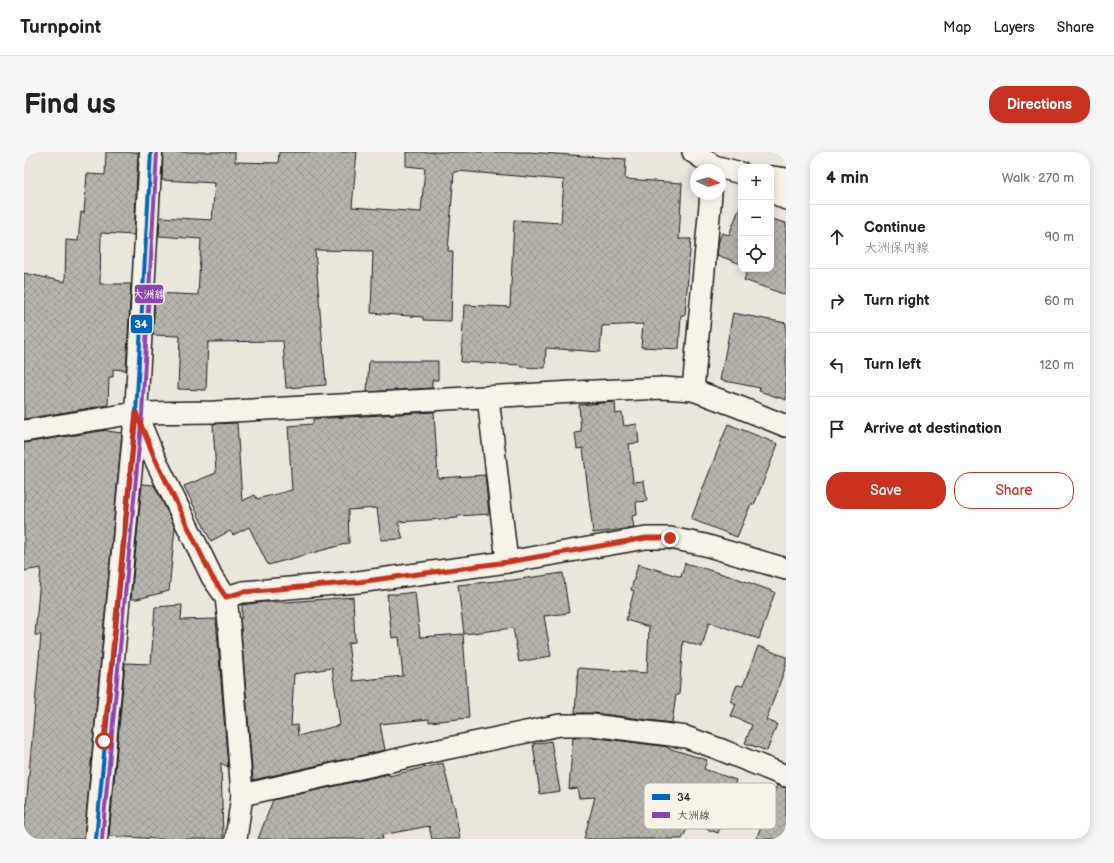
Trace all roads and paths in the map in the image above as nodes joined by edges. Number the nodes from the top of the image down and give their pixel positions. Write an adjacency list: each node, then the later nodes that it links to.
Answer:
1 (151, 152): 13 (main road)
2 (692, 152): 3 (street)
3 (708, 164)
4 (726, 170): 5 (street)
5 (738, 172)
6 (774, 177): 7 (street)
7 (786, 179)
8 (774, 193): 9 (street)
9 (786, 199)
10 (710, 200): 11 (street)
11 (693, 390): 12 (street); 14 (street)
12 (488, 397): 13 (street); 16 (street)
13 (136, 413): 15 (street); 18 (street); 21 (main road)
14 (786, 426)
15 (24, 431)
16 (508, 562): 17 (street); 18 (street)
17 (786, 569)
18 (226, 597): 20 (street)
19 (786, 776): 20 (street)
20 (242, 795): 22 (street)
21 (96, 839)
22 (236, 839)

